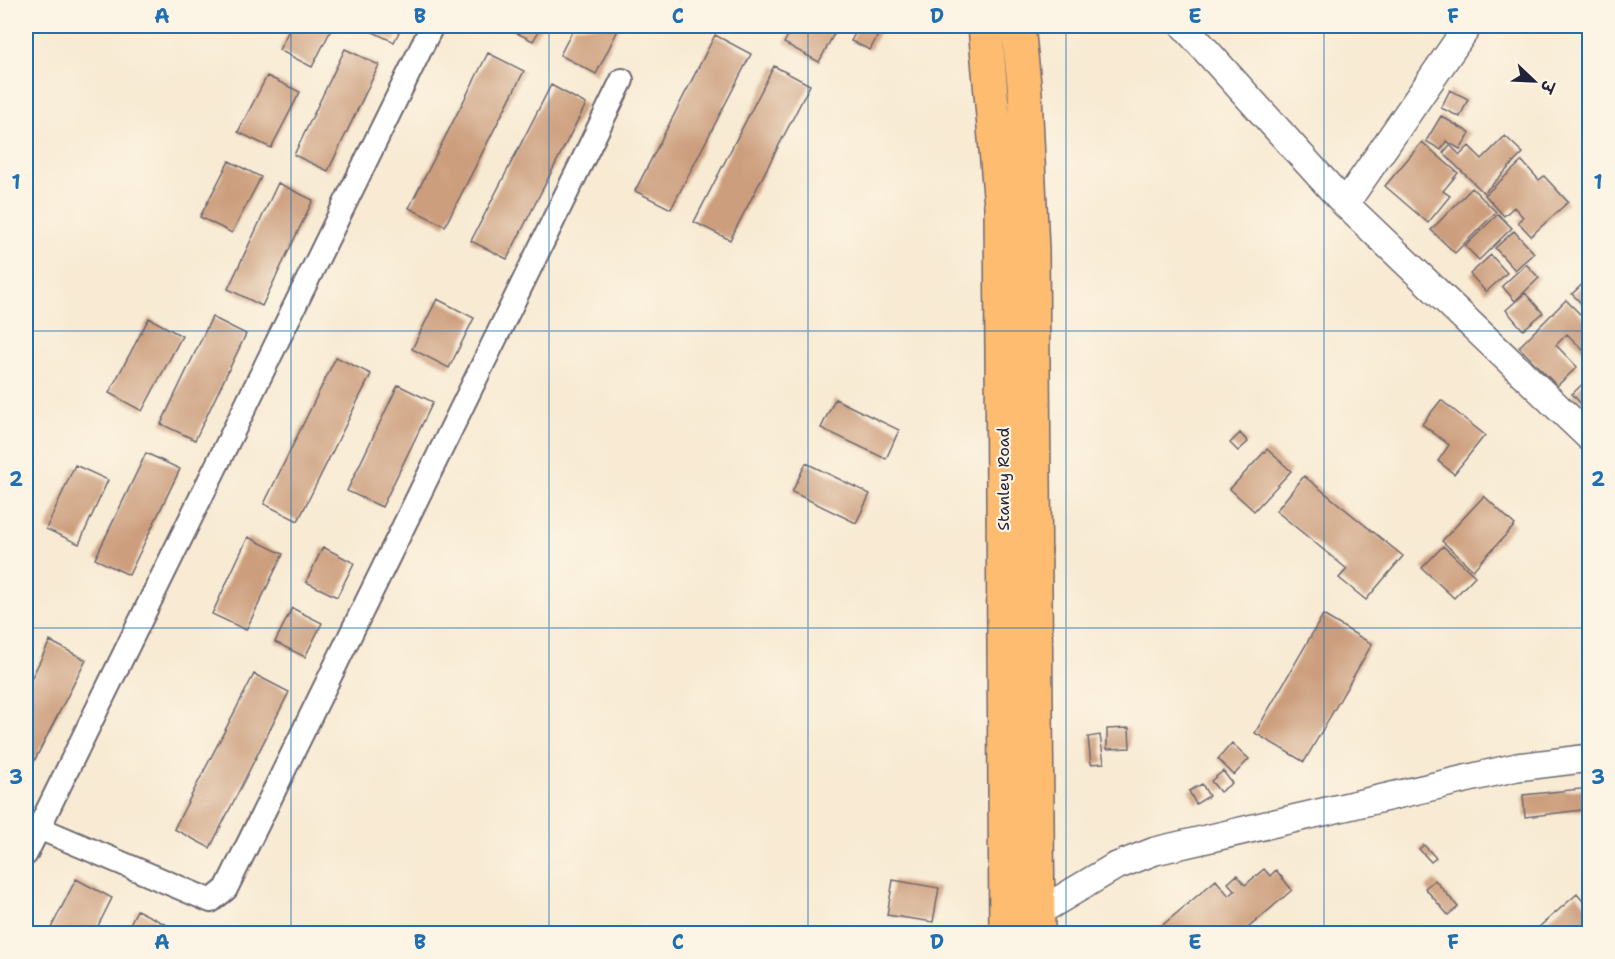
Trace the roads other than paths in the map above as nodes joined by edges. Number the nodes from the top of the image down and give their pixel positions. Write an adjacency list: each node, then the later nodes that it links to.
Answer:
1 (432, 26): 10 (street)
2 (985, 26): 13 (main road, Stanley Road)
3 (1018, 26): 12 (main road, Stanley Road)
4 (1184, 26): 7 (street)
5 (1468, 26): 7 (street)
6 (622, 80): 10 (street)
7 (1346, 204): 8 (street)
8 (1590, 438)
9 (1590, 758): 12 (street)
10 (39, 828): 11 (street)
11 (26, 854)
12 (1038, 923): 13 (street)
13 (1005, 933)

